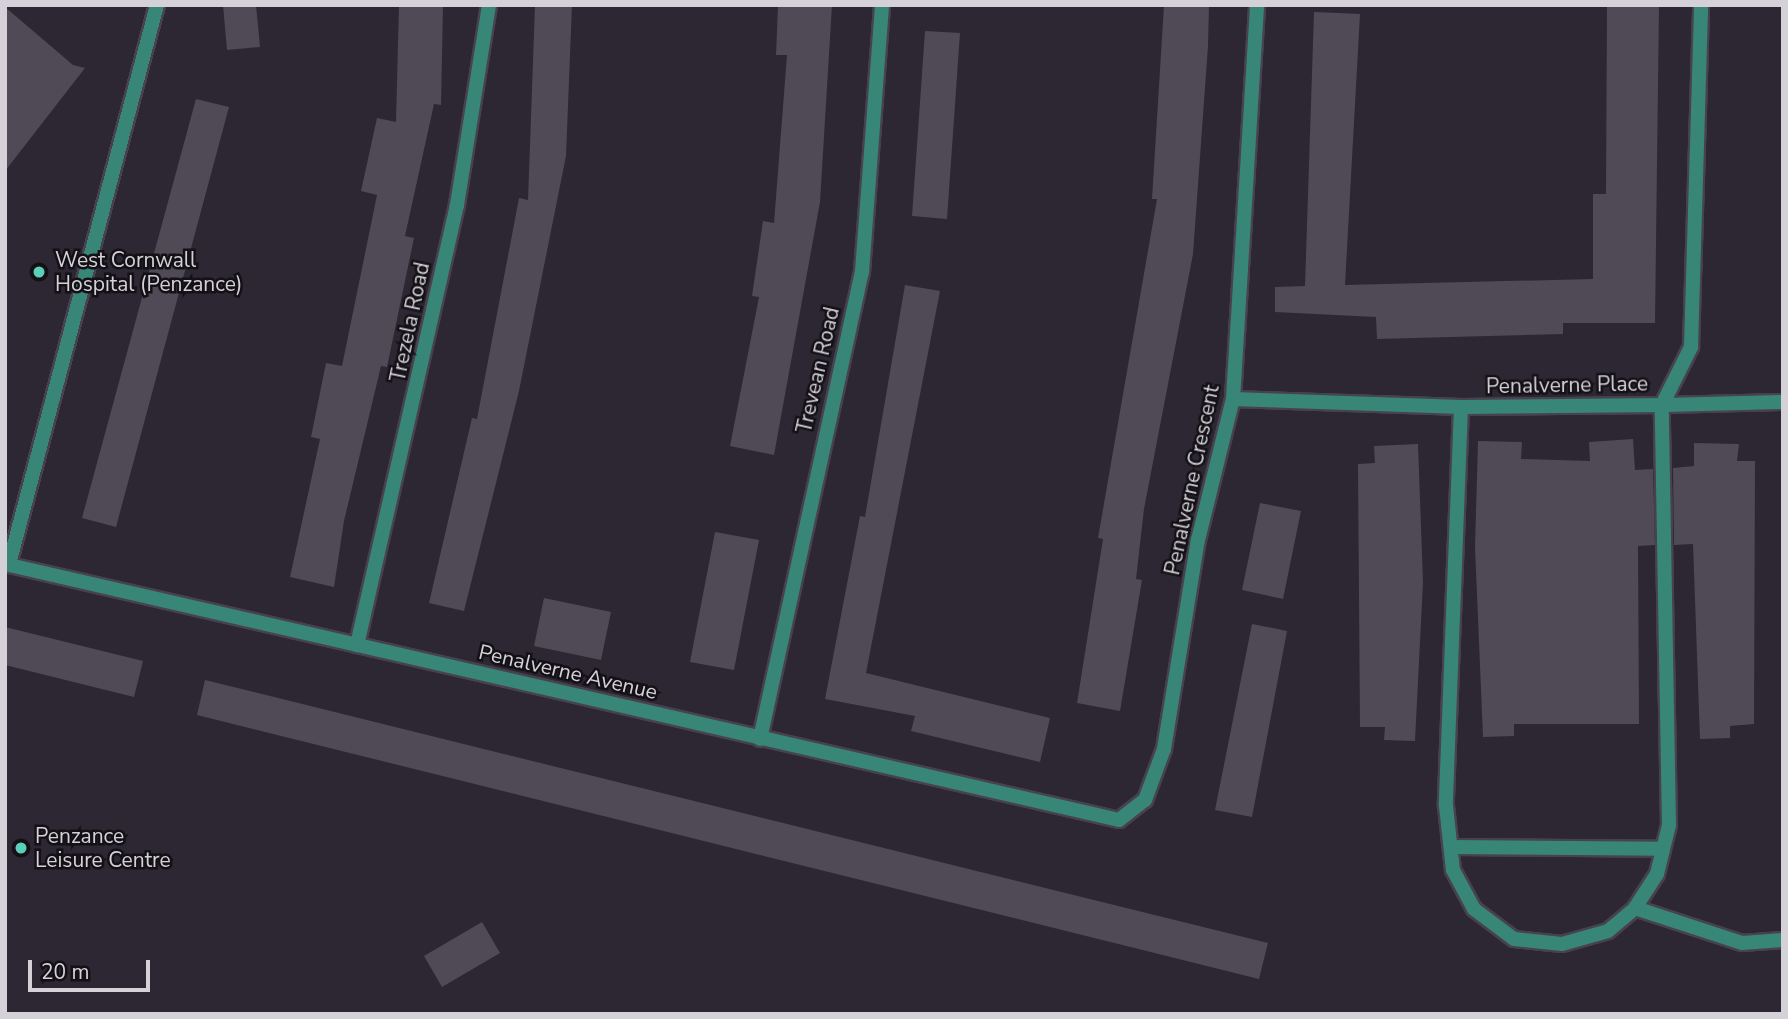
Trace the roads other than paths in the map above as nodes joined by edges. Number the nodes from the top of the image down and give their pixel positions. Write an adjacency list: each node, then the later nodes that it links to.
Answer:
1 (157, 5): 10 (street)
2 (489, 5): 11 (street, Trezela Road)
3 (881, 5): 12 (street, Trevean Road)
4 (1257, 5): 6 (street, Penalverne Crescent)
5 (1701, 5): 8 (street, Penalverne Place)
6 (1233, 399): 9 (street, Penalverne Place); 13 (street, Penalverne Crescent)
7 (1783, 402): 8 (street)
8 (1662, 405): 9 (street, Penalverne Place); 15 (street)
9 (1461, 407): 14 (street)
10 (7, 564): 11 (street, Penalverne Avenue)
11 (357, 645): 12 (street, Penalverne Avenue)
12 (760, 739): 13 (street, Penalverne Avenue)
13 (1119, 820)
14 (1451, 847): 15 (street); 16 (street)
15 (1663, 849): 16 (street)
16 (1635, 908): 17 (street)
17 (1783, 940)

